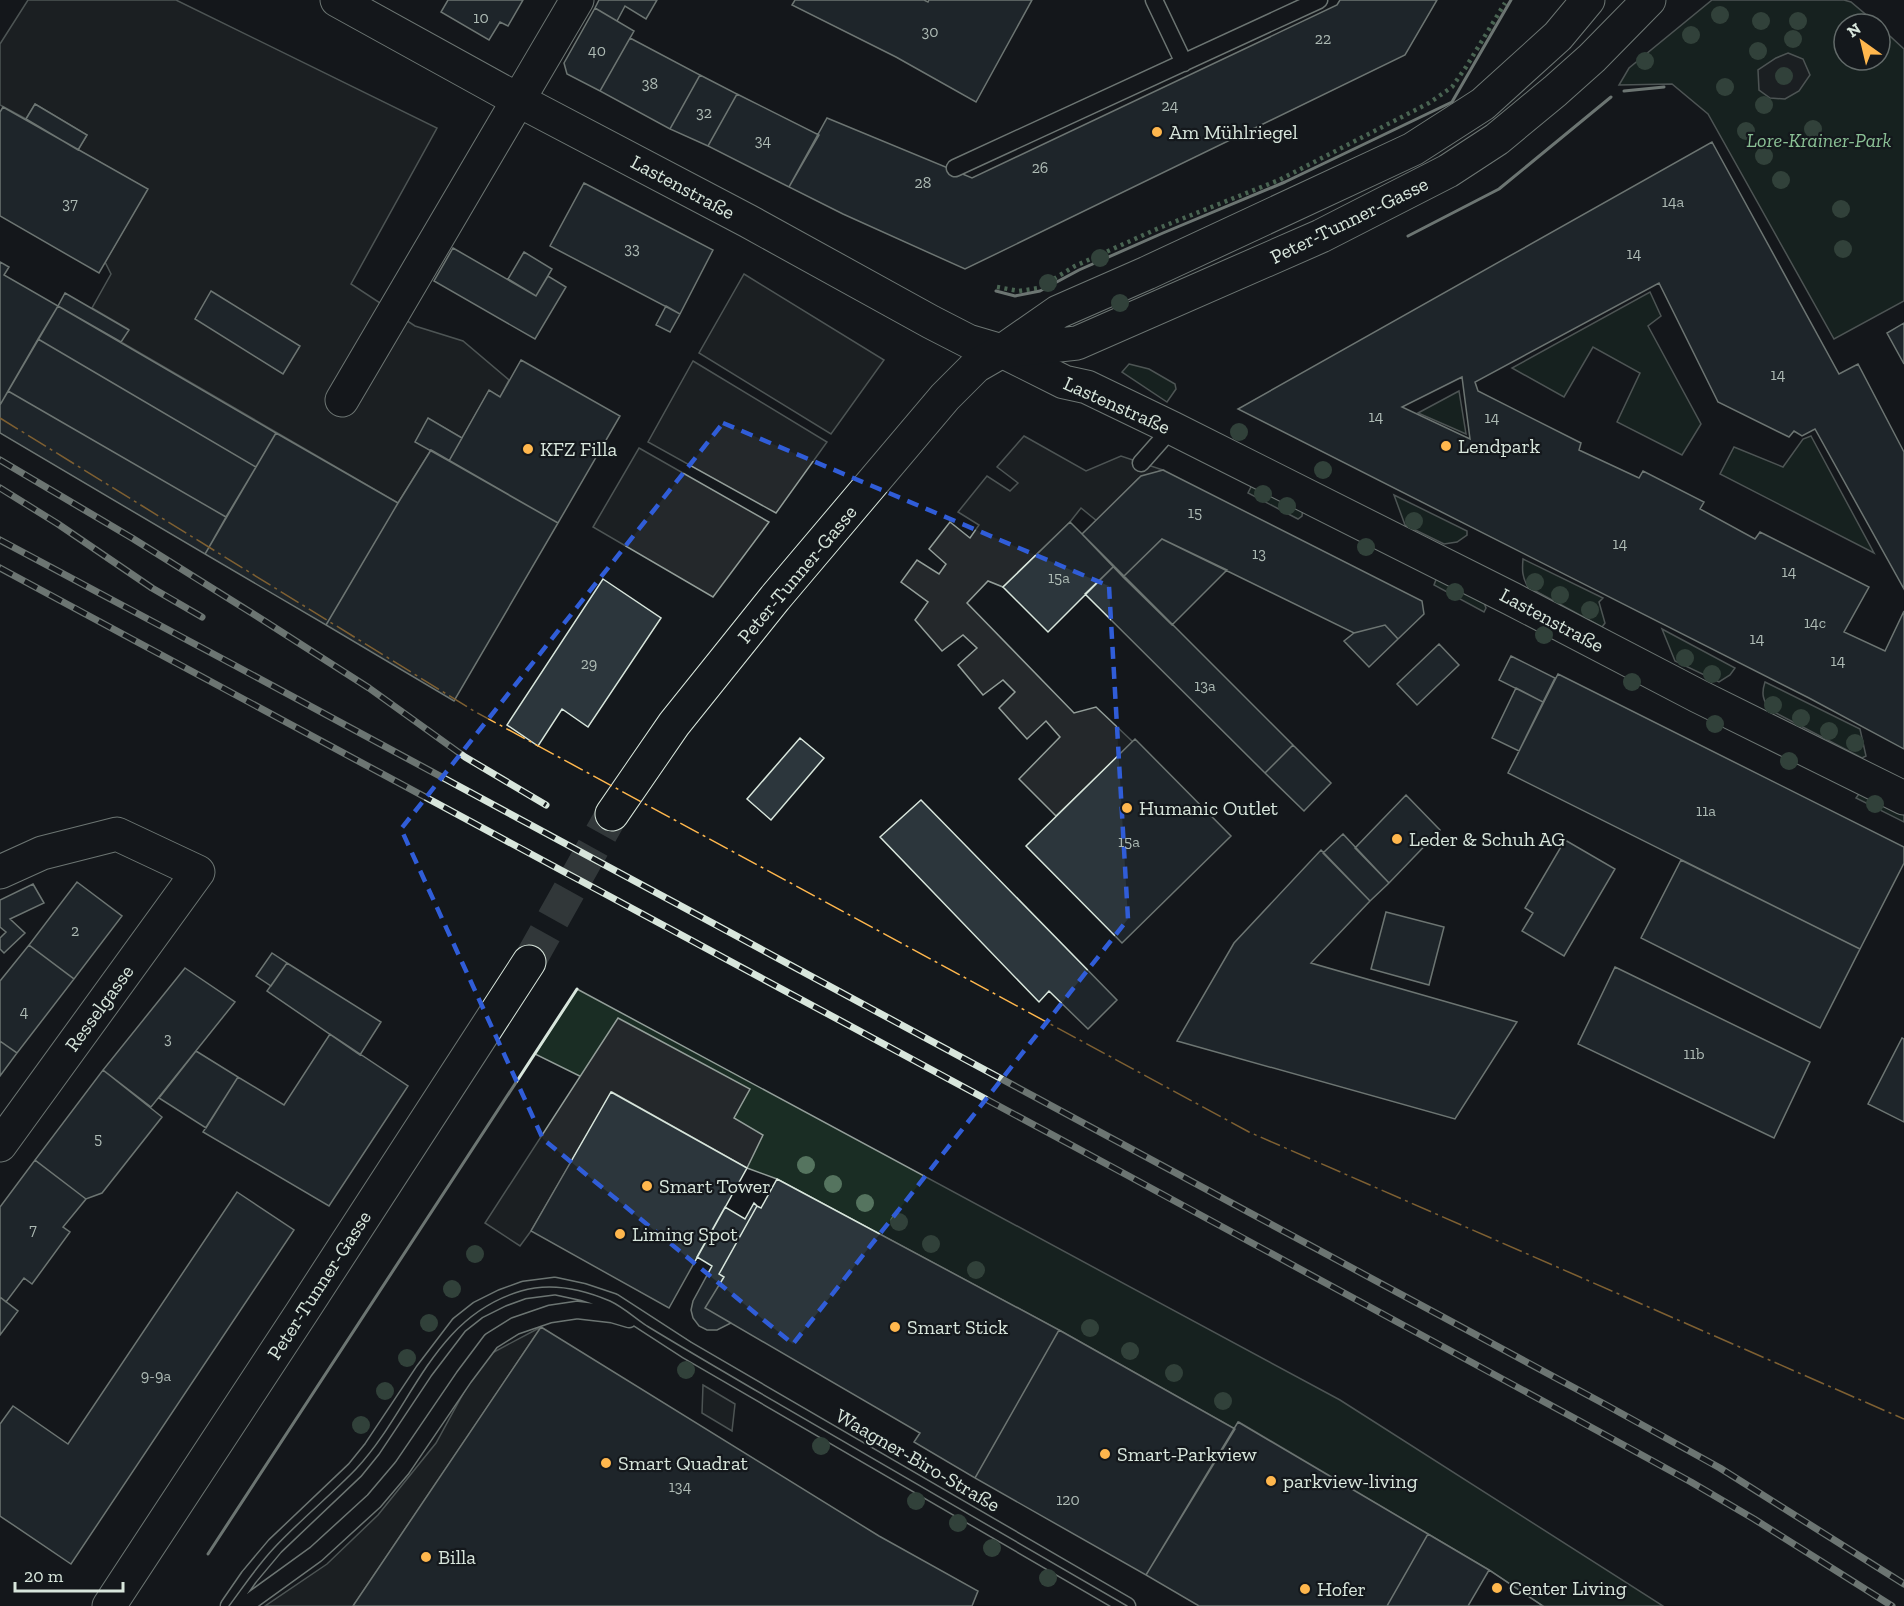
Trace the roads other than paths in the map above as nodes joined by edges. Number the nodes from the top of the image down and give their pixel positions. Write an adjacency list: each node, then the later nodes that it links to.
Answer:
1 (336, 0): 8 (main road, Lastenstraße)
2 (577, 0): 8 (main road)
3 (1154, 0): 7 (lane)
4 (1319, 0): 7 (lane)
5 (1588, 0): 10 (main road, Peter-Tunner-Gasse)
6 (1648, 0): 10 (main road, Peter-Tunner-Gasse)
7 (1184, 63): 9 (lane)
8 (518, 100): 10 (main road, Lastenstraße); 11 (main road)
9 (955, 168)
10 (1002, 351): 12 (main road, Lastenstraße); 15 (main road, Peter-Tunner-Gasse)
11 (342, 400)
12 (1172, 428): 13 (lane); 14 (main road, Lastenstraße)
13 (1141, 463)
14 (1904, 798)
15 (612, 814)
16 (0, 872): 18 (main road, Resselgasse)
17 (529, 962): 20 (main road, Peter-Tunner-Gasse)
18 (0, 1145)
19 (643, 1323): 21 (lane); 22 (lane); 23 (lane, Waagner-Biro-Straße)
20 (109, 1606)
21 (230, 1606)
22 (244, 1606)
23 (1127, 1606)

